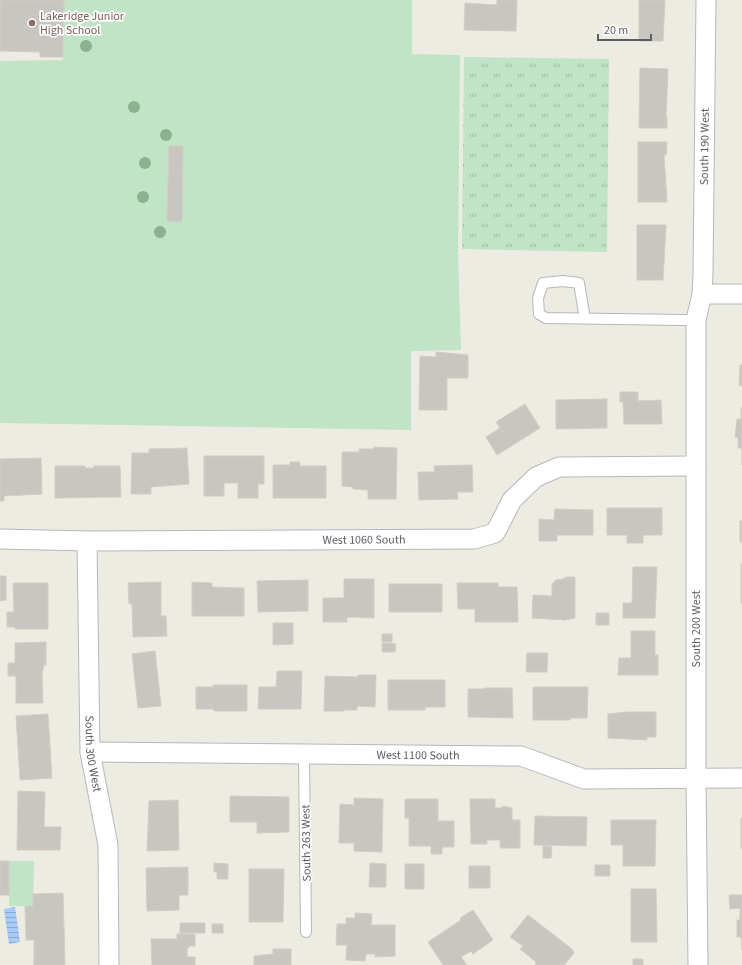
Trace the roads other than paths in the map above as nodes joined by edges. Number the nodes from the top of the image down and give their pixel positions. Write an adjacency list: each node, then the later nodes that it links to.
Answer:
1 (706, 0): 2 (street, South 190 West)
2 (702, 294): 3 (street); 5 (street, South 200 West)
3 (742, 294)
4 (585, 319): 4 (lane); 5 (lane)
5 (696, 320): 6 (street, South 200 West)
6 (696, 466): 8 (street, West 1060 South); 11 (street, South 200 West)
7 (0, 539): 8 (street, West 1060 South)
8 (87, 541): 9 (street, South 300 West)
9 (90, 752): 10 (street, West 1100 South); 14 (street, South 300 West)
10 (304, 755): 11 (street, West 1100 South); 13 (lane, South 263 West)
11 (696, 778): 12 (street, West 1100 South); 15 (street, South 200 West)
12 (742, 778)
13 (306, 932)
14 (109, 965)
15 (698, 965)

